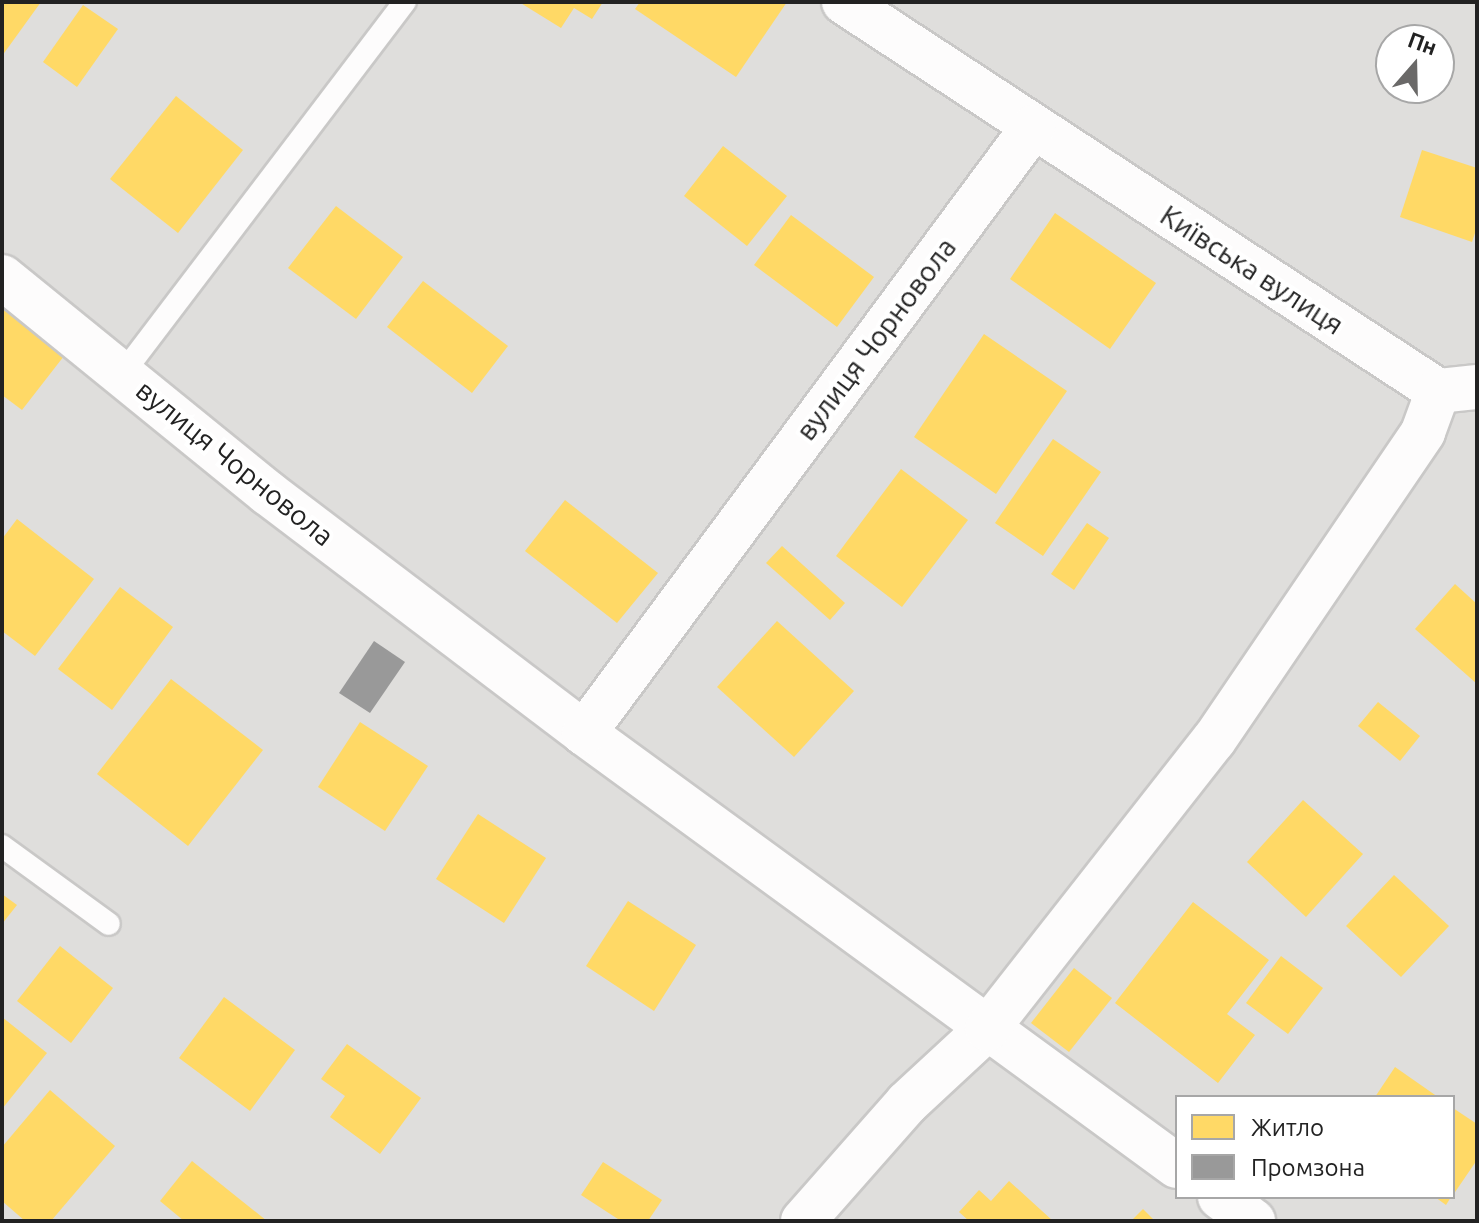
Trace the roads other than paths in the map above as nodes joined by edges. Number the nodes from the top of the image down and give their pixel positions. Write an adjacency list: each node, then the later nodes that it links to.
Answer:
1 (405, 2): 5 (lane)
2 (844, 2): 3 (street)
3 (1033, 127): 6 (street, Київська вулиця); 7 (street, вулиця Чорновола)
4 (2, 277): 5 (street, вулиця Чорновола)
5 (123, 373): 7 (street, вулиця Чорновола)
6 (1458, 389): 10 (street)
7 (584, 733): 10 (street, вулиця Чорновола)
8 (2, 846): 9 (lane)
9 (109, 924)
10 (987, 1029): 11 (street, вулиця Чорновола); 13 (street)
11 (1175, 1165)
12 (1223, 1199): 14 (street)
13 (803, 1221)
14 (1253, 1221)

